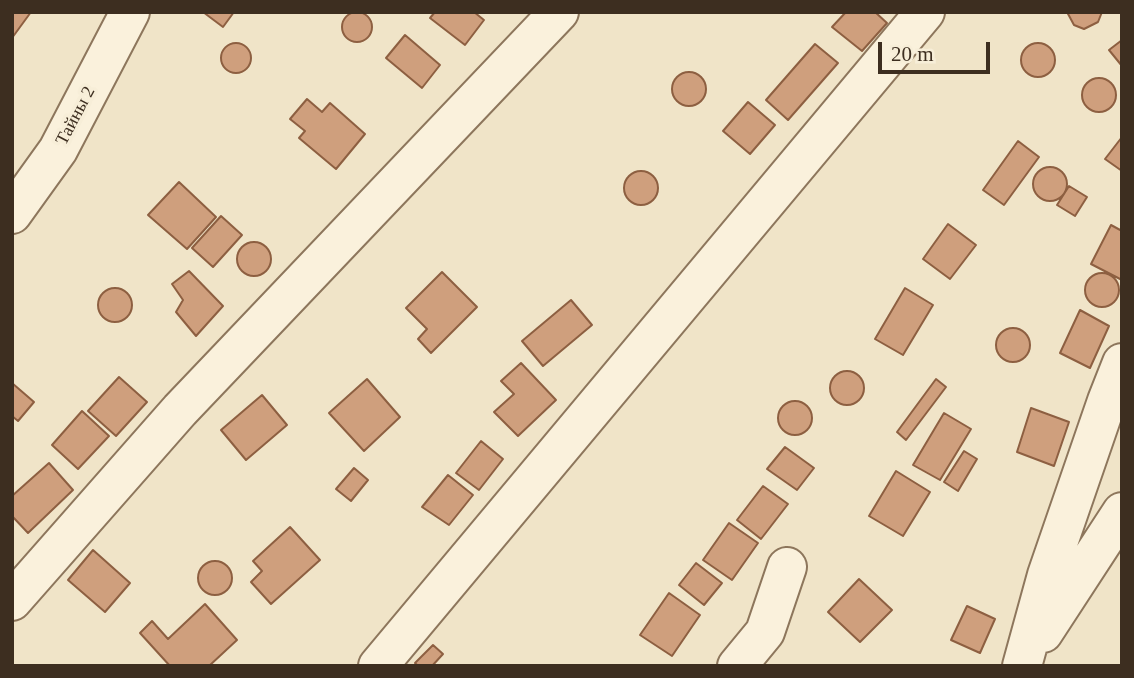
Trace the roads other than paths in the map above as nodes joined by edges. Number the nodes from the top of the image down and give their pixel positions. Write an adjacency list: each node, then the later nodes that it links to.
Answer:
1 (130, 12): 4 (street, Тайны 2)
2 (559, 12): 8 (street)
3 (925, 12): 10 (street)
4 (12, 214)
5 (1122, 363): 9 (street)
6 (1122, 512): 9 (street)
7 (787, 567): 11 (street)
8 (12, 601)
9 (1023, 663)
10 (377, 666)
11 (737, 666)

